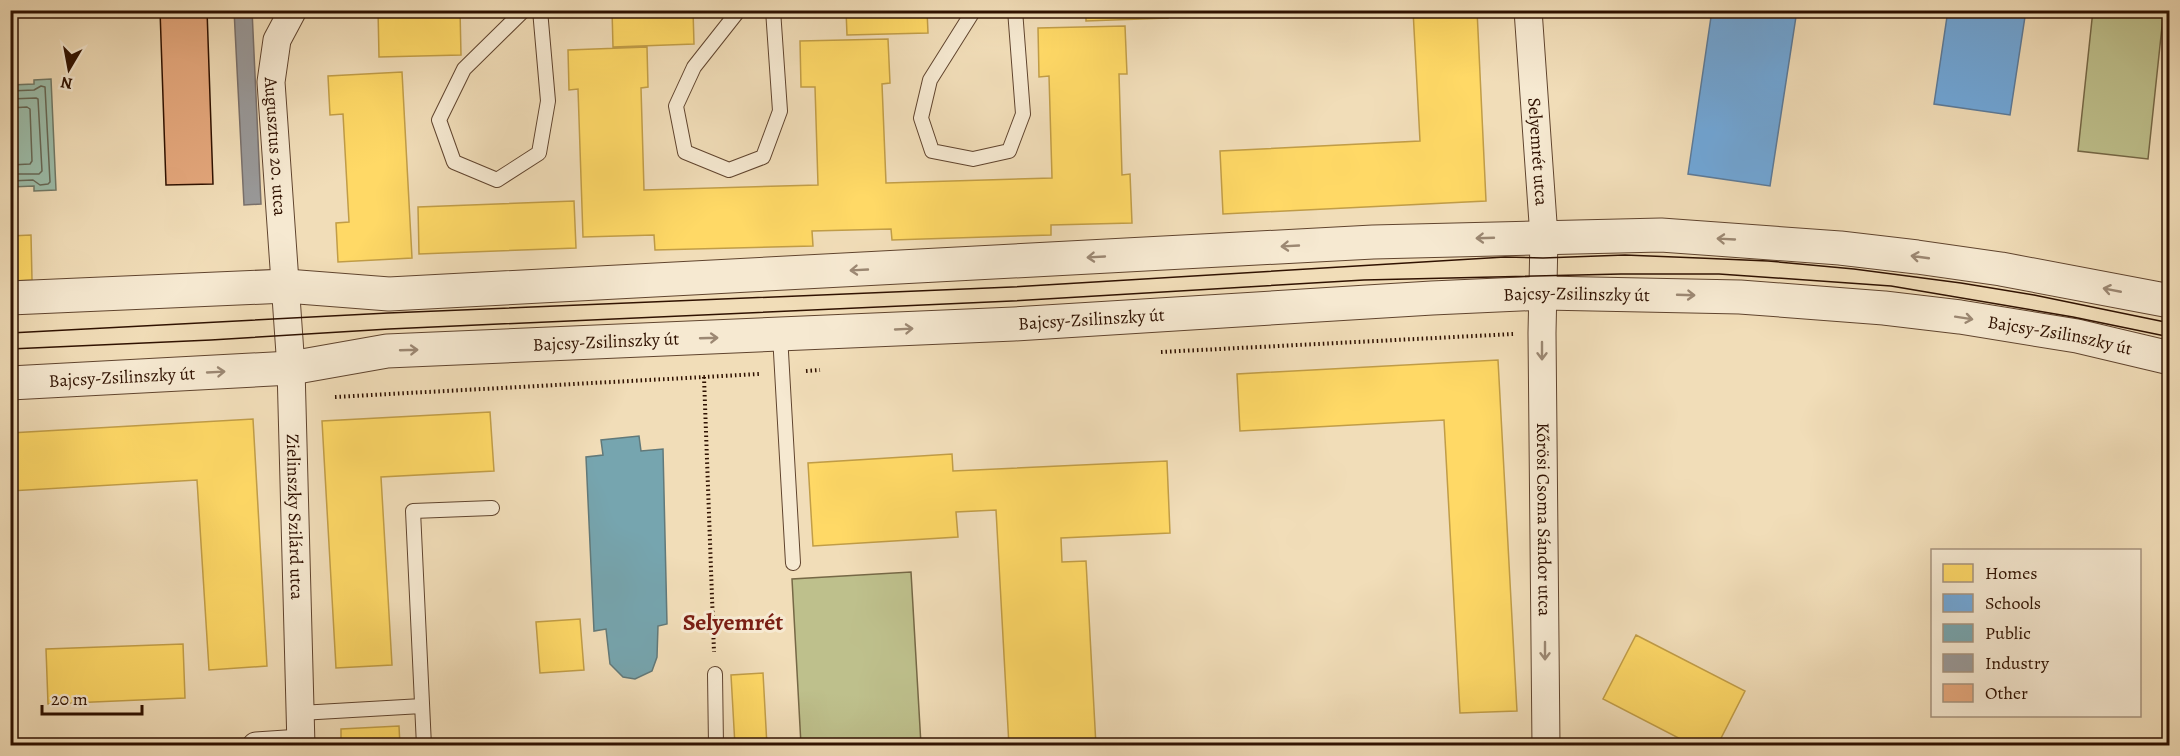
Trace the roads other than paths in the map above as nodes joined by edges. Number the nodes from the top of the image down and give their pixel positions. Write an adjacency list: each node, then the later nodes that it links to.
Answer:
1 (293, 10): 10 (street, Augusztus 20. utca)
2 (524, 10): 3 (lane)
3 (540, 10)
4 (739, 10): 5 (lane)
5 (773, 10)
6 (974, 10): 7 (lane)
7 (1015, 10)
8 (1528, 10): 9 (street, Selyemrét utca)
9 (1544, 237): 10 (street, one-way to 10); 11 (street, Selyemrét utca); 13 (street, one-way to 9)
10 (286, 286): 12 (street); 16 (street, Zielinszky Szilárd utca)
11 (1544, 293): 14 (street, Bajcsy-Zsilinszky út, one-way to 11); 15 (street, Bajcsy-Zsilinszky út, one-way to 15); 27 (street, Kőrösi Csoma Sándor utca, one-way to 27)
12 (10, 298)
13 (2169, 302)
14 (780, 335): 16 (street, Bajcsy-Zsilinszky út, one-way to 14); 19 (lane)
15 (2169, 358)
16 (291, 368): 17 (street, Bajcsy-Zsilinszky út, one-way to 16); 22 (street, Zielinszky Szilárd utca)
17 (10, 383)
18 (492, 508): 21 (lane)
19 (794, 563)
20 (715, 674): 26 (lane)
21 (422, 706): 22 (lane); 25 (lane)
22 (300, 712): 23 (street, Zielinszky Szilárd utca)
23 (301, 744): 24 (street)
24 (256, 746)
25 (424, 746)
26 (716, 746)
27 (1546, 746)

